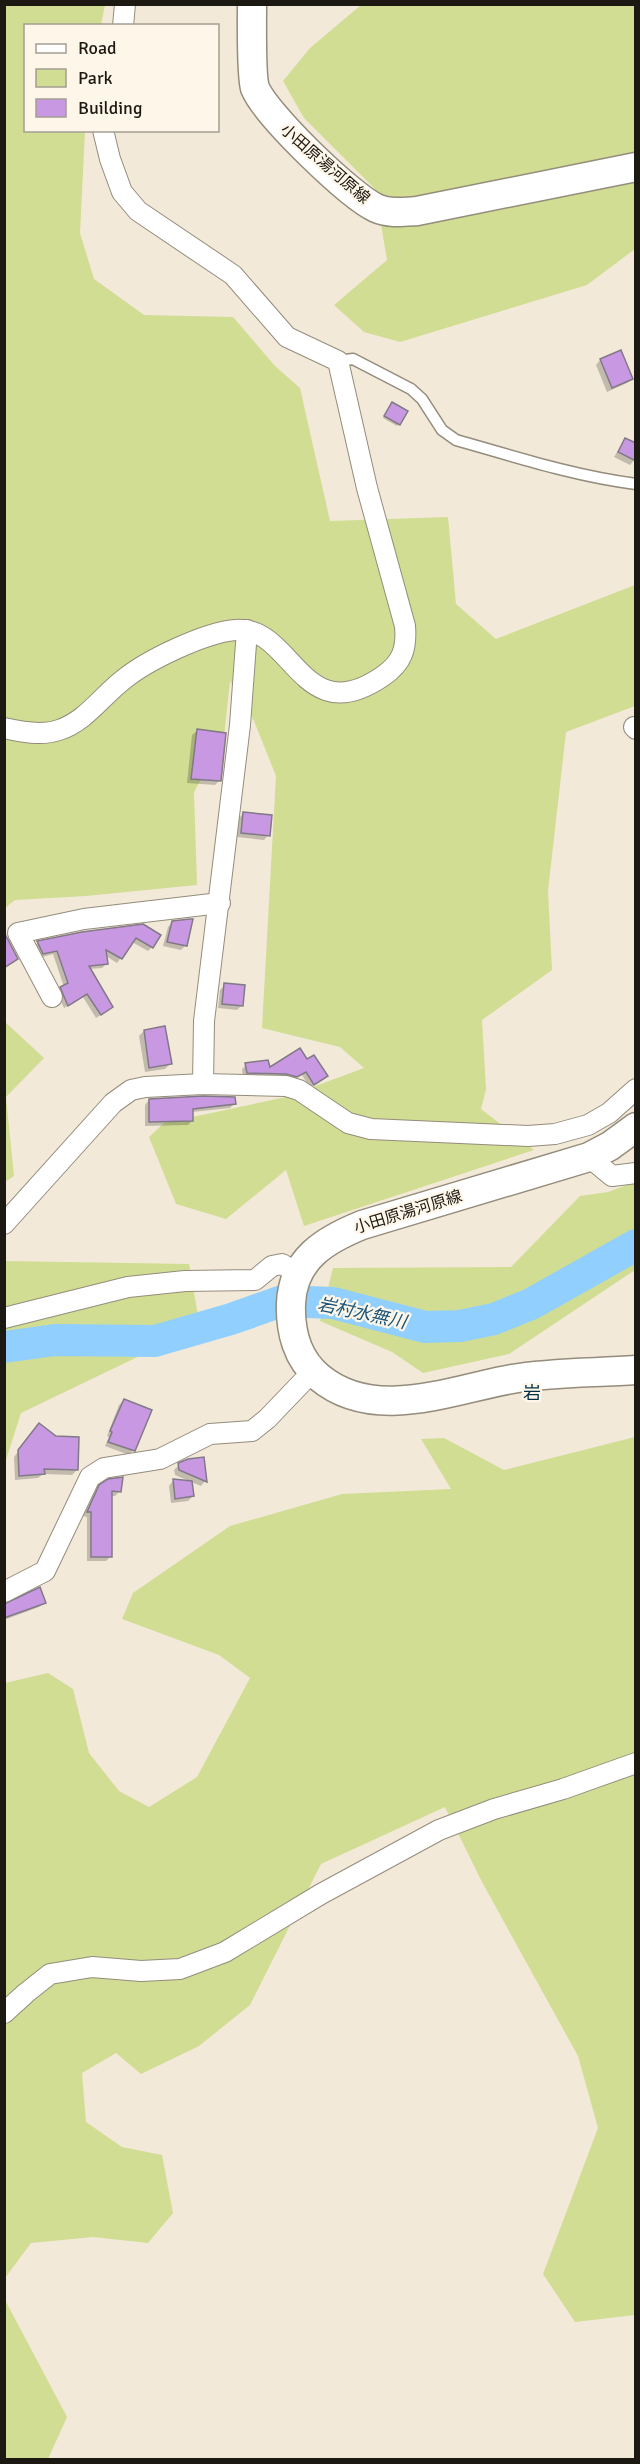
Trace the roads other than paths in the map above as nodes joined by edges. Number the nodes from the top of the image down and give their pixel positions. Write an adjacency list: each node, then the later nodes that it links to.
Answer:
1 (125, 4): 3 (street)
2 (252, 4): 5 (main road, 小田原湯河原線)
3 (123, 24)
4 (103, 132): 6 (street)
5 (636, 167)
6 (338, 362): 7 (lane); 8 (street)
7 (636, 484)
8 (247, 630): 9 (street); 10 (street)
9 (4, 728)
10 (220, 903): 11 (street); 12 (street)
11 (52, 997)
12 (203, 1084): 13 (street); 17 (street)
13 (636, 1089)
14 (636, 1127): 15 (main road, 小田原湯河原線)
15 (590, 1157): 16 (street); 18 (main road, 小田原湯河原線)
16 (636, 1173)
17 (4, 1224)
18 (295, 1280): 19 (street); 21 (main road)
19 (4, 1318)
20 (636, 1370): 21 (main road)
21 (313, 1371): 22 (street)
22 (4, 1592)
23 (636, 1763): 24 (street)
24 (4, 2013)

